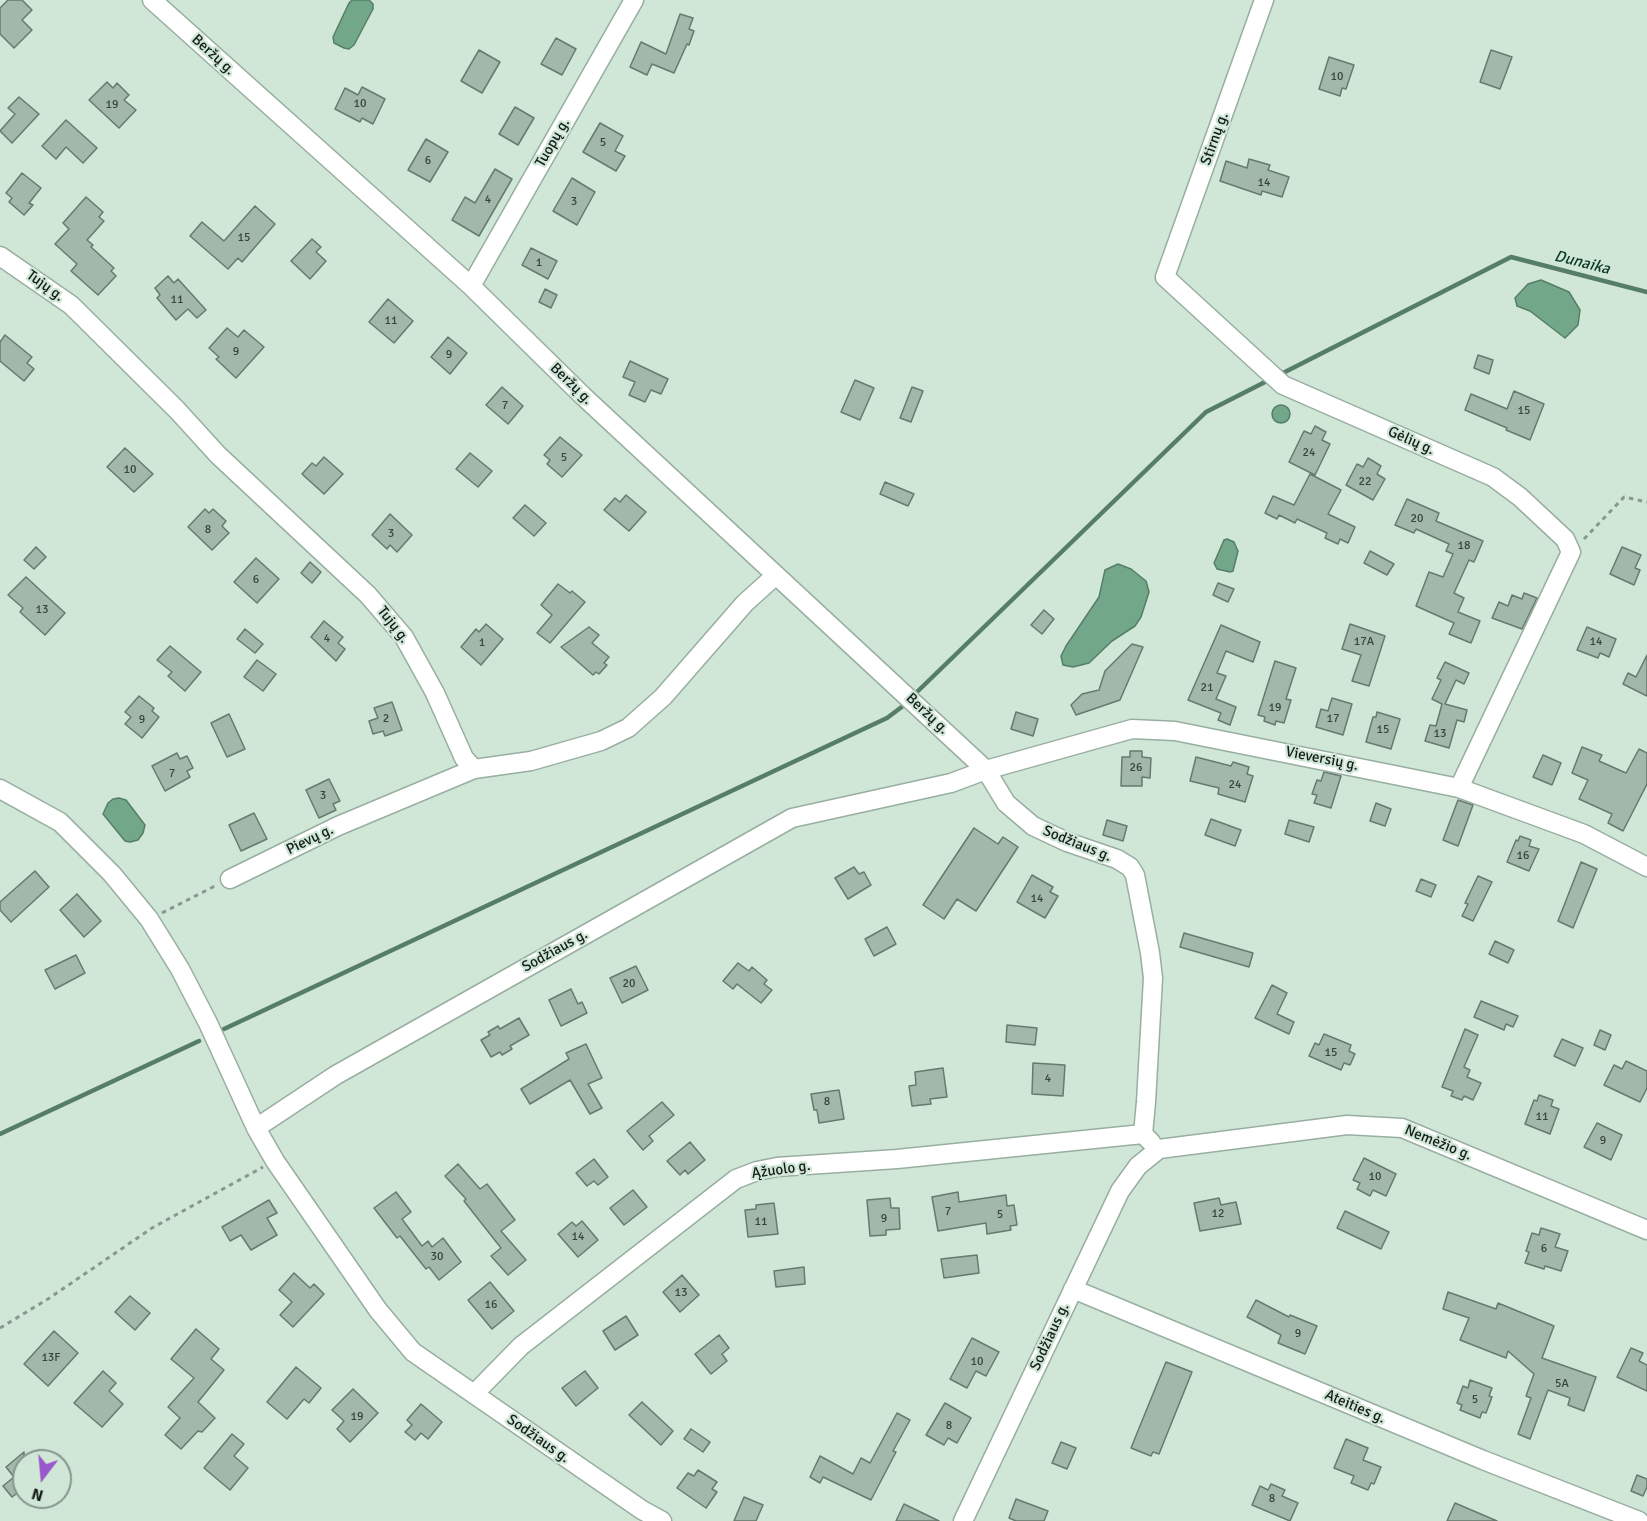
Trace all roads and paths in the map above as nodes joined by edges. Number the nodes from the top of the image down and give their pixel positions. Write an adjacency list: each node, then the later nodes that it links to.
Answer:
1 (152, 0): 6 (street, Beržų g.)
2 (634, 0): 6 (street, Tuopų g.)
3 (1264, 0): 5 (street, Stirnų g.)
4 (0, 255): 10 (street, Tujų g.)
5 (1166, 277): 8 (street, Gėlių g.)
6 (471, 286): 9 (street, Beržų g.)
7 (1647, 502): 8 (path)
8 (1571, 552): 12 (street)
9 (776, 575): 10 (street); 11 (street, Beržų g.)
10 (474, 769): 15 (street, Pievų g.)
11 (986, 770): 12 (street, Vieversių g.); 17 (street, Sodžiaus g.); 18 (street, Sodžiaus g.)
12 (1459, 788): 14 (street, Vieversių g.)
13 (0, 789): 16 (street)
14 (1647, 867)
15 (230, 879): 16 (path)
16 (149, 919): 17 (street)
17 (256, 1128): 20 (street, Sodžiaus g.)
18 (1143, 1134): 19 (street); 24 (street, Ąžuolo g.)
19 (1159, 1149): 21 (street, Nemėžio g.); 22 (street, Sodžiaus g.)
20 (275, 1161): 23 (path); 24 (street, Sodžiaus g.)
21 (1647, 1230)
22 (1073, 1289): 26 (street, Sodžiaus g.); 27 (street, Ateities g.)
23 (0, 1328)
24 (474, 1394): 25 (street, Sodžiaus g.)
25 (662, 1521)
26 (963, 1521)
27 (1639, 1521)

